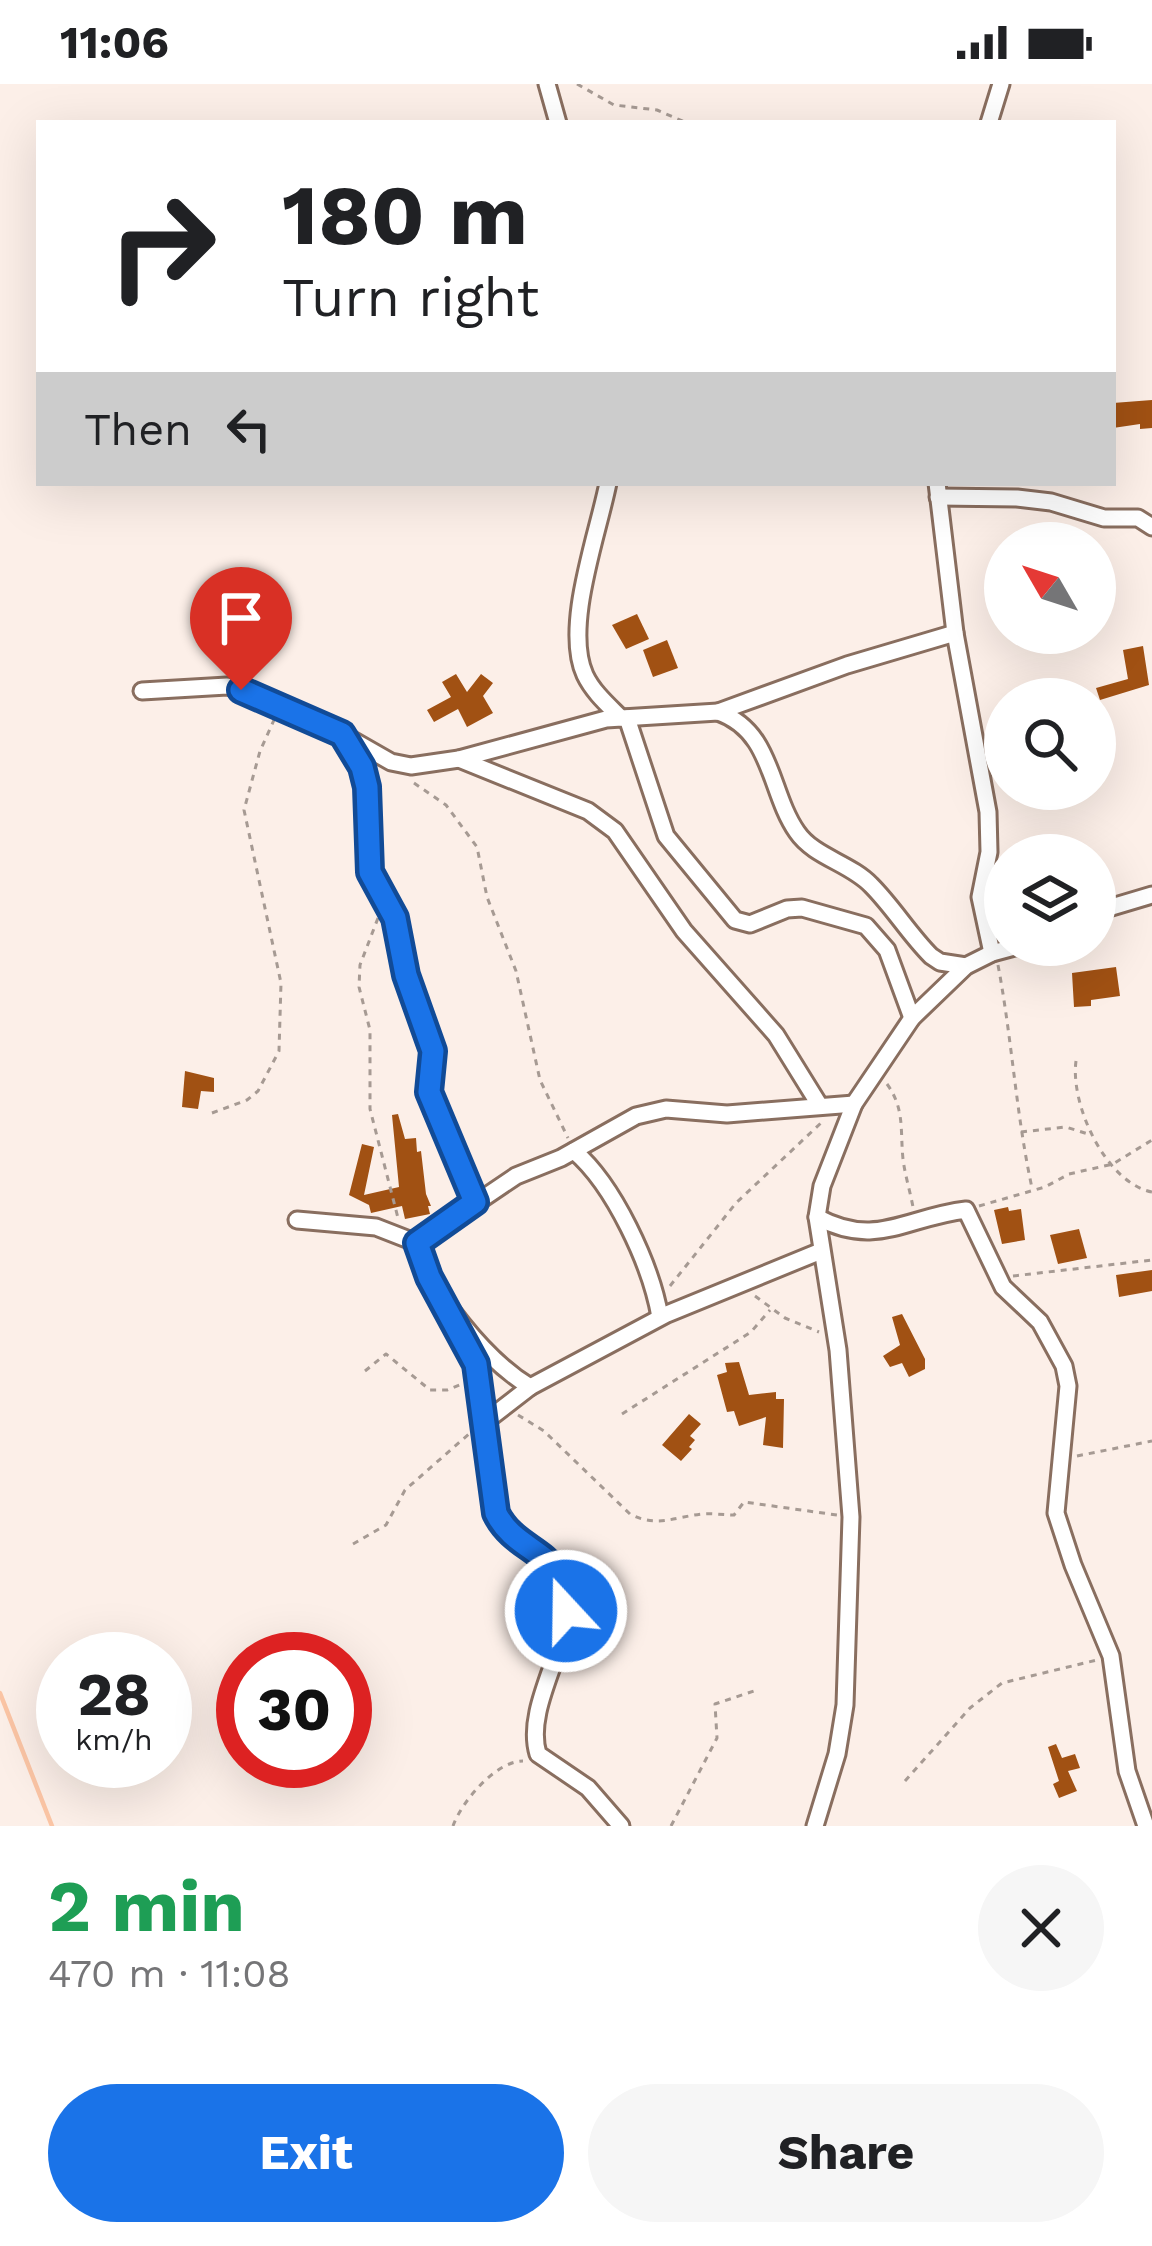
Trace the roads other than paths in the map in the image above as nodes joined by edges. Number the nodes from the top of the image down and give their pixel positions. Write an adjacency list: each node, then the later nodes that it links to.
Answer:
1 (547, 84): 3 (street)
2 (1001, 84): 4 (street)
3 (557, 120)
4 (990, 120)
5 (607, 486): 11 (street)
6 (938, 490): 7 (street); 8 (street)
7 (1152, 526)
8 (955, 633): 10 (street); 14 (street)
9 (142, 691): 12 (street)
10 (718, 712): 11 (street); 20 (street)
11 (624, 718): 13 (street); 21 (street)
12 (342, 734): 13 (street); 25 (street)
13 (458, 759): 23 (street)
14 (989, 834)
15 (984, 877): 18 (street)
16 (1152, 895): 17 (street)
17 (1116, 906)
18 (984, 913)
19 (984, 957): 20 (street)
20 (966, 966): 21 (street)
21 (912, 1018): 22 (street)
22 (854, 1104): 23 (street); 26 (street)
23 (828, 1106): 24 (street)
24 (574, 1151): 25 (street); 31 (street)
25 (475, 1202): 28 (street)
26 (817, 1216): 29 (street); 36 (street)
27 (297, 1220): 28 (street)
28 (417, 1243): 30 (street)
29 (821, 1251): 31 (street); 35 (street)
30 (442, 1296): 32 (street); 33 (street)
31 (659, 1309): 32 (street)
32 (530, 1387): 33 (street)
33 (486, 1421): 34 (street)
34 (621, 1826)
35 (815, 1826)
36 (1146, 1826)

